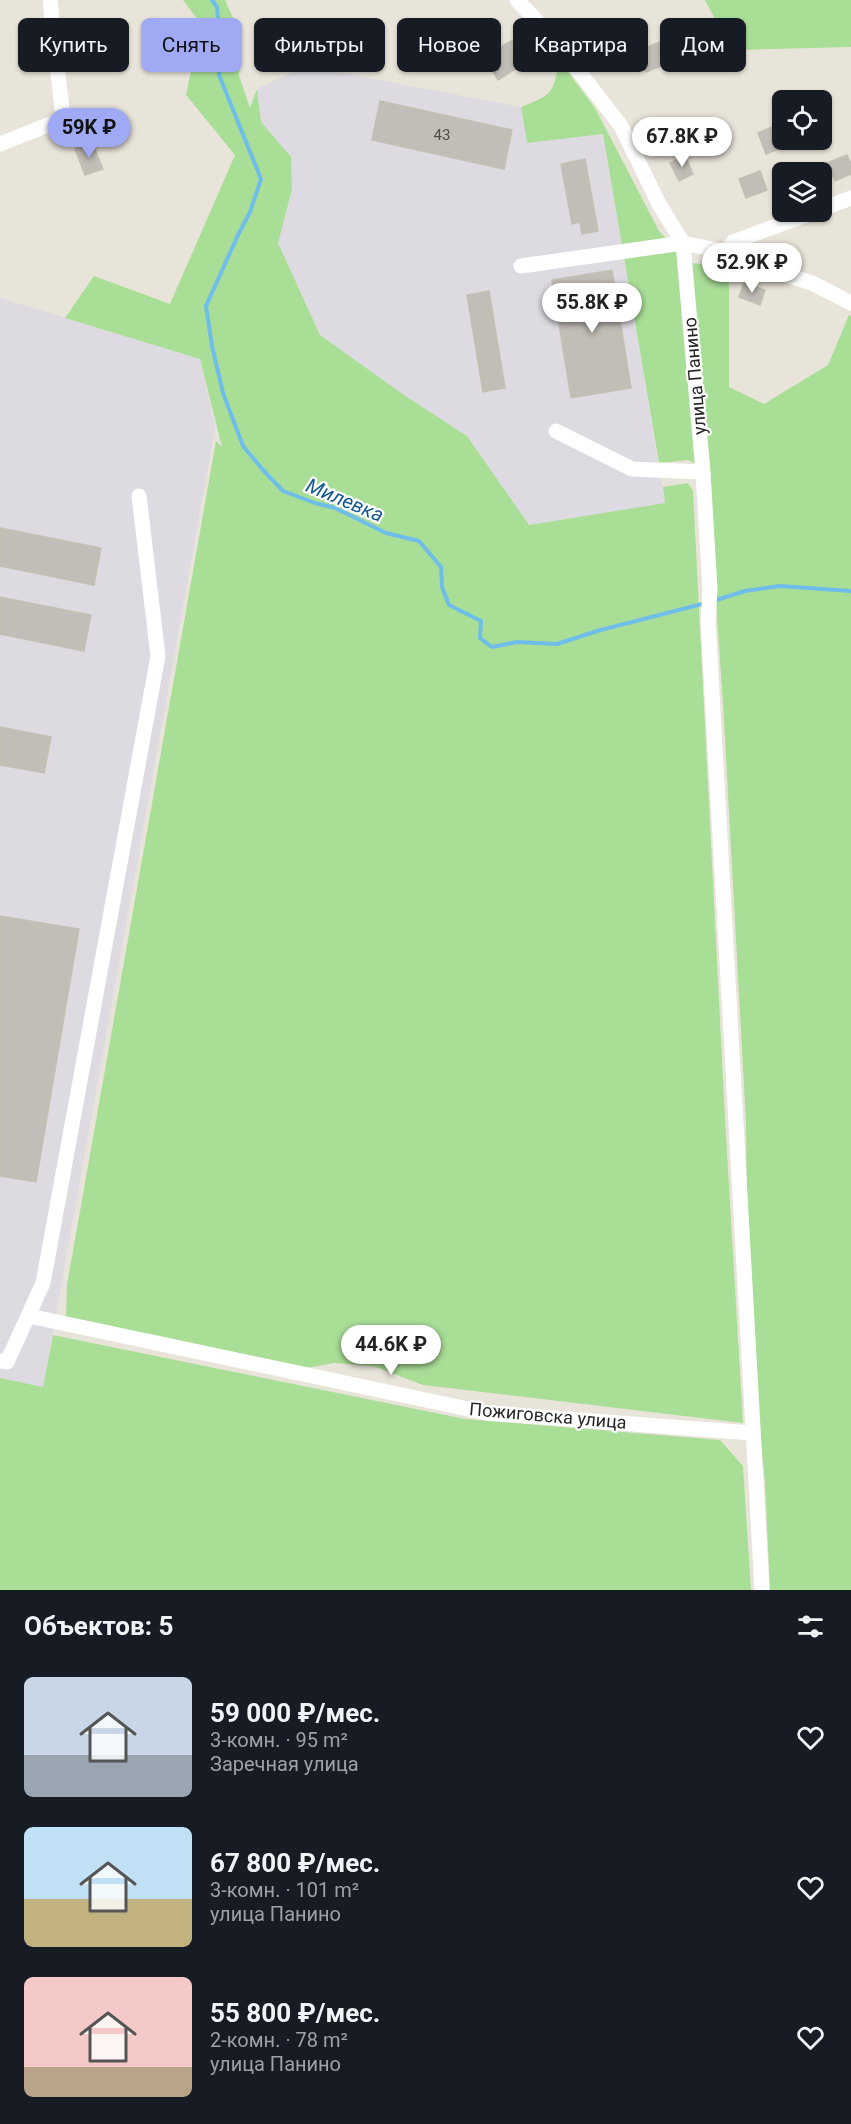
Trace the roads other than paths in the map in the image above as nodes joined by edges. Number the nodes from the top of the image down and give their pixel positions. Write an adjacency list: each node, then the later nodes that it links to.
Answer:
1 (50, 0): 3 (street)
2 (517, 0): 7 (street, улица Панино)
3 (0, 144)
4 (851, 198): 5 (street)
5 (832, 205)
6 (787, 222): 8 (street)
7 (683, 243): 8 (street); 9 (street); 12 (street, улица Панино)
8 (726, 252): 10 (street)
9 (521, 266)
10 (851, 303)
11 (556, 431): 12 (street)
12 (704, 472): 16 (street, улица Панино)
13 (139, 496): 14 (street)
14 (31, 1312): 15 (street); 16 (street, Пожиговска улица)
15 (0, 1361)
16 (752, 1433): 17 (street, улица Панино)
17 (762, 1590)

